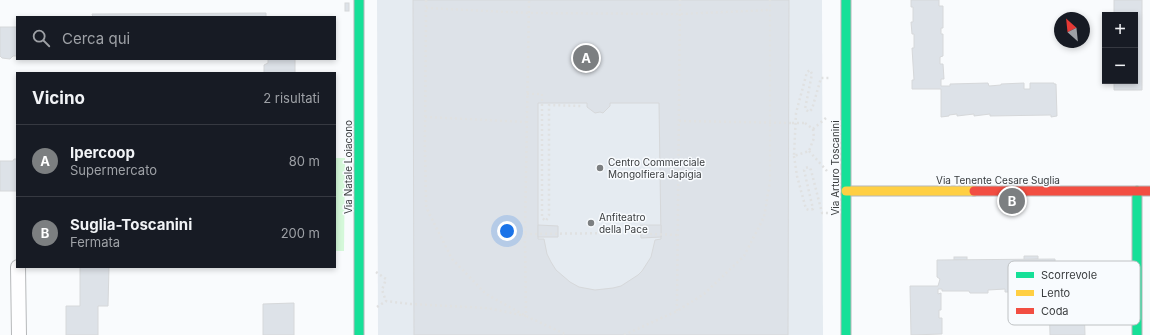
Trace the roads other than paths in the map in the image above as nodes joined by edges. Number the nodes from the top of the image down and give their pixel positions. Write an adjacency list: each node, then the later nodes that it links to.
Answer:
1 (359, 0): 9 (street, Via Natale Loiacono)
2 (846, 0): 5 (street, Via Arturo Toscanini)
3 (1137, 191): 4 (street, Via Tenente Cesare Suglia); 5 (street, Via Tenente Cesare Suglia); 6 (street)
4 (1150, 191)
5 (846, 192): 10 (street, Via Arturo Toscanini)
6 (1137, 261)
7 (18, 268): 8 (street)
8 (19, 335)
9 (360, 335)
10 (846, 335)

